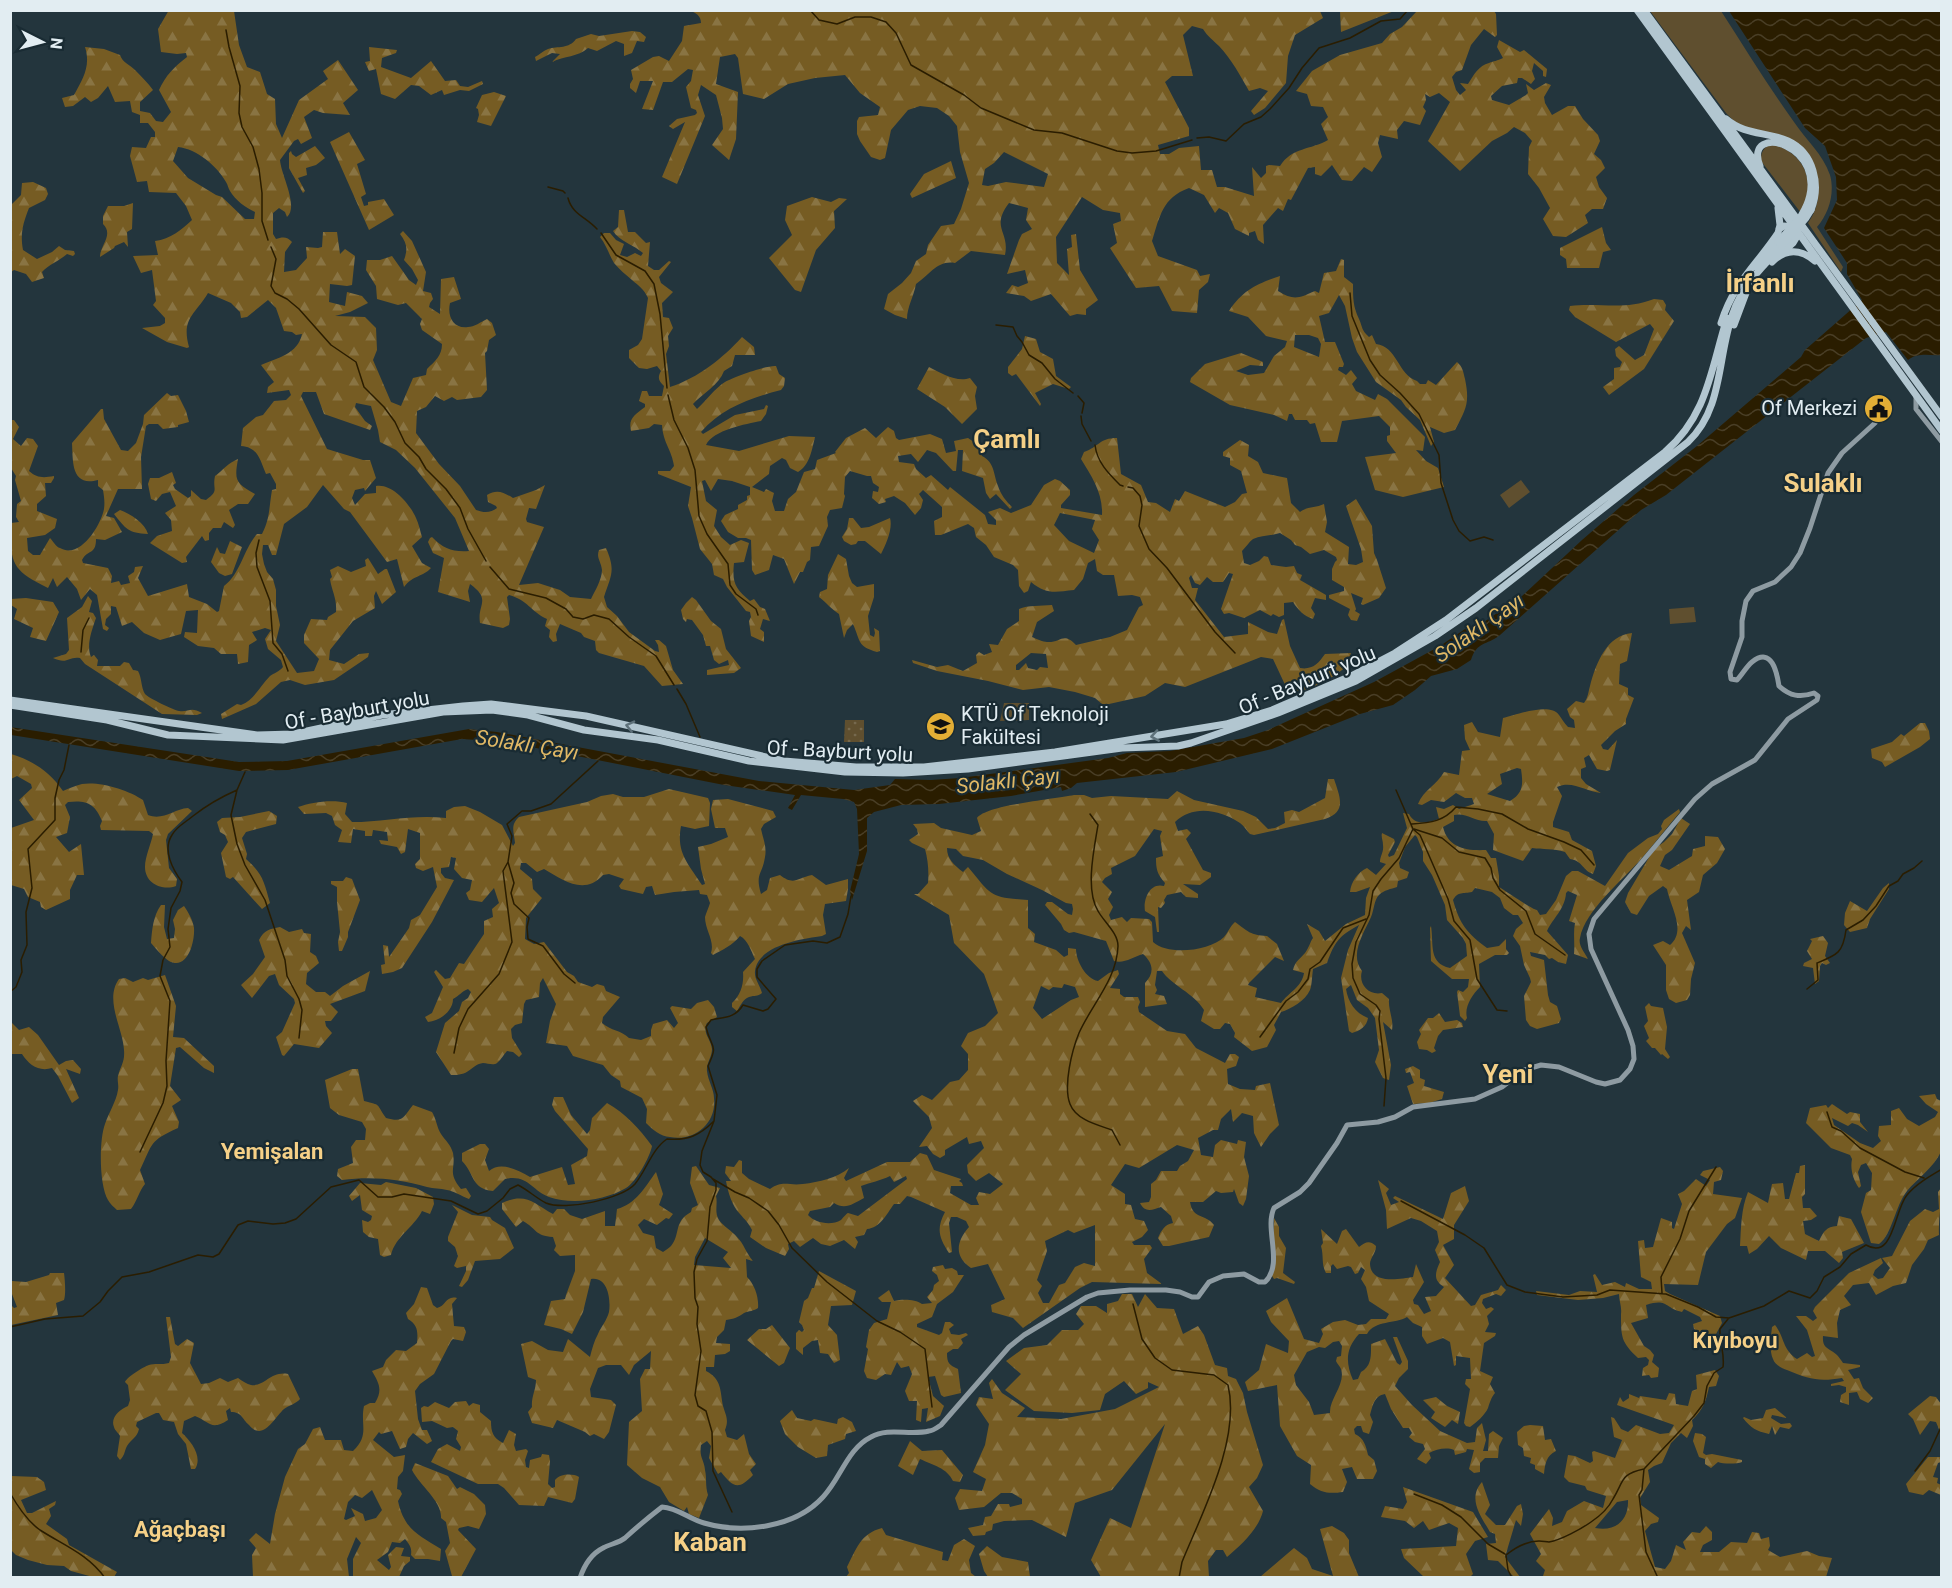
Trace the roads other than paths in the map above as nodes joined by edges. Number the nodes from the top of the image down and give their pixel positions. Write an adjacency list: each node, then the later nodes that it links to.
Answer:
1 (1637, 10): 5 (highway)
2 (1644, 10): 3 (highway)
3 (1712, 105): 4 (highway); 6 (highway)
4 (1769, 182): 6 (highway); 11 (highway)
5 (1778, 206): 7 (highway); 10 (highway)
6 (1809, 209): 8 (highway, bridge)
7 (1779, 229): 9 (highway); 13 (highway)
8 (1780, 244): 12 (highway, Of - Bayburt yolu); 13 (highway, Of - Bayburt yolu)
9 (1778, 256): 10 (highway); 12 (highway)
10 (1825, 269): 11 (highway)
11 (1837, 281): 14 (highway)
12 (1725, 349): 20 (highway, Of - Bayburt yolu)
13 (1716, 360): 17 (highway, Of - Bayburt yolu)
14 (1902, 368): 15 (highway); 19 (highway)
15 (1916, 394): 16 (main road); 18 (highway)
16 (1917, 410): 18 (main road); 25 (main road)
17 (1697, 412): 20 (highway); 22 (highway, Of - Bayburt yolu)
18 (1930, 414): 24 (highway)
19 (1941, 417)
20 (1707, 418): 23 (highway, Of - Bayburt yolu)
21 (1875, 423): 40 (main road)
22 (1689, 424): 23 (highway); 33 (highway, Of - Bayburt yolu)
23 (1702, 427): 38 (highway, Of - Bayburt yolu)
24 (1941, 431)
25 (1941, 442)
26 (10, 700): 30 (highway, Of - Bayburt yolu)
27 (10, 705): 36 (highway, Of - Bayburt yolu)
28 (581, 716): 29 (highway, Of - Bayburt yolu); 31 (highway, Of - Bayburt yolu); 32 (highway)
29 (590, 717): 34 (highway); 35 (highway, Of - Bayburt yolu, one-way to 29)
30 (164, 722): 31 (highway, Of - Bayburt yolu); 36 (highway)
31 (175, 724): 37 (highway)
32 (579, 729): 34 (highway, Of - Bayburt yolu); 37 (highway, Of - Bayburt yolu)
33 (1194, 730): 35 (highway, Of - Bayburt yolu); 38 (highway)
34 (587, 731): 39 (highway, Of - Bayburt yolu)
35 (1183, 732): 39 (highway)
36 (162, 733): 37 (highway, Of - Bayburt yolu)
37 (172, 735)
38 (1196, 742): 39 (highway, Of - Bayburt yolu)
39 (1187, 744)
40 (580, 1578)

